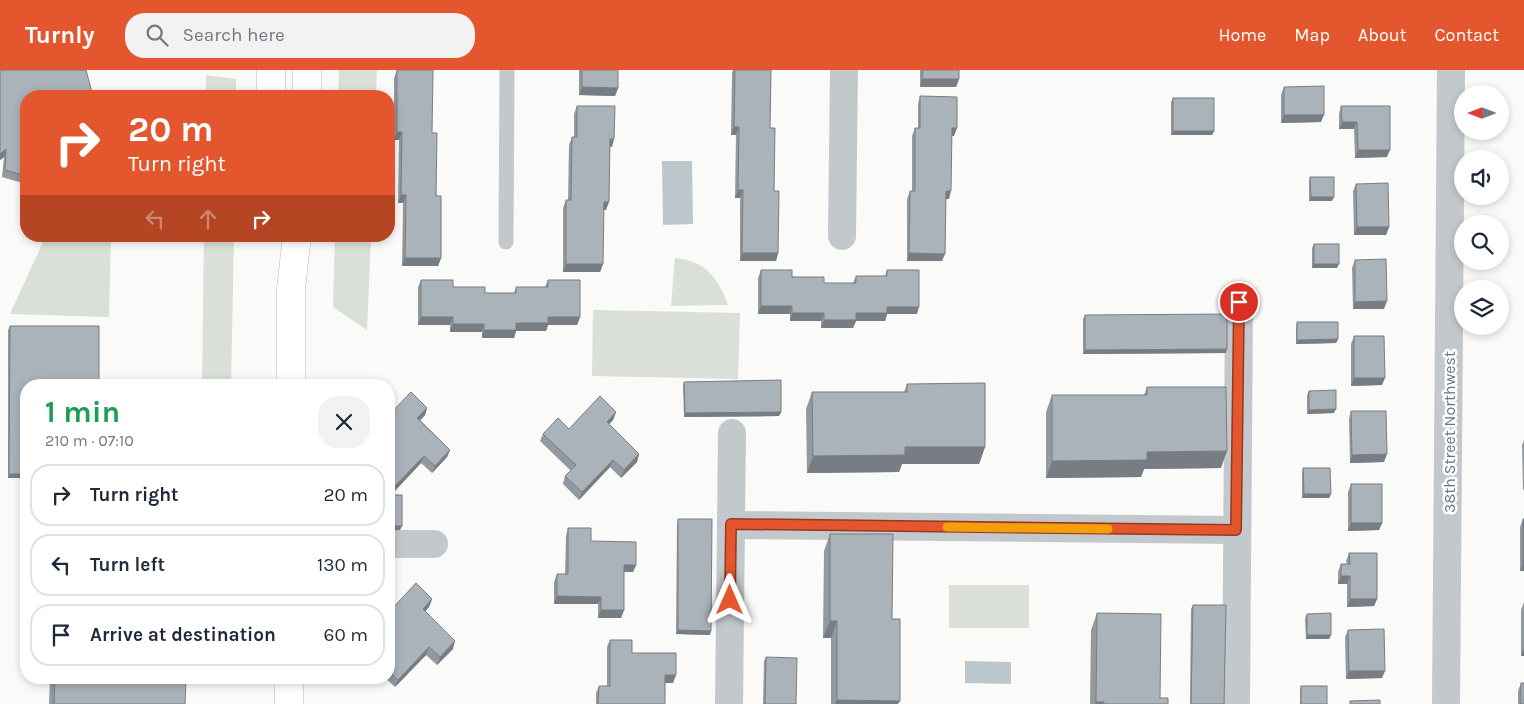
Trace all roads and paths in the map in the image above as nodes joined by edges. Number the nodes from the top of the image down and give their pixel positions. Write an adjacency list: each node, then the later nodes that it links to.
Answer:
1 (271, 70): 6 (main road)
2 (307, 70): 7 (main road)
3 (507, 70): 11 (lane)
4 (844, 70): 8 (street)
5 (1451, 70): 24 (street, 38th Street Northwest)
6 (271, 90)
7 (306, 90)
8 (842, 236)
9 (283, 242): 12 (main road)
10 (296, 242): 12 (main road)
11 (506, 242)
12 (291, 289): 14 (main road)
13 (1239, 302): 17 (street)
14 (291, 379)
15 (732, 433): 16 (street)
16 (731, 524): 17 (street); 22 (street)
17 (1236, 530): 23 (street)
18 (395, 544): 19 (street)
19 (434, 544)
20 (289, 684): 21 (main road)
21 (289, 704)
22 (729, 704)
23 (1236, 704)
24 (1446, 704)

